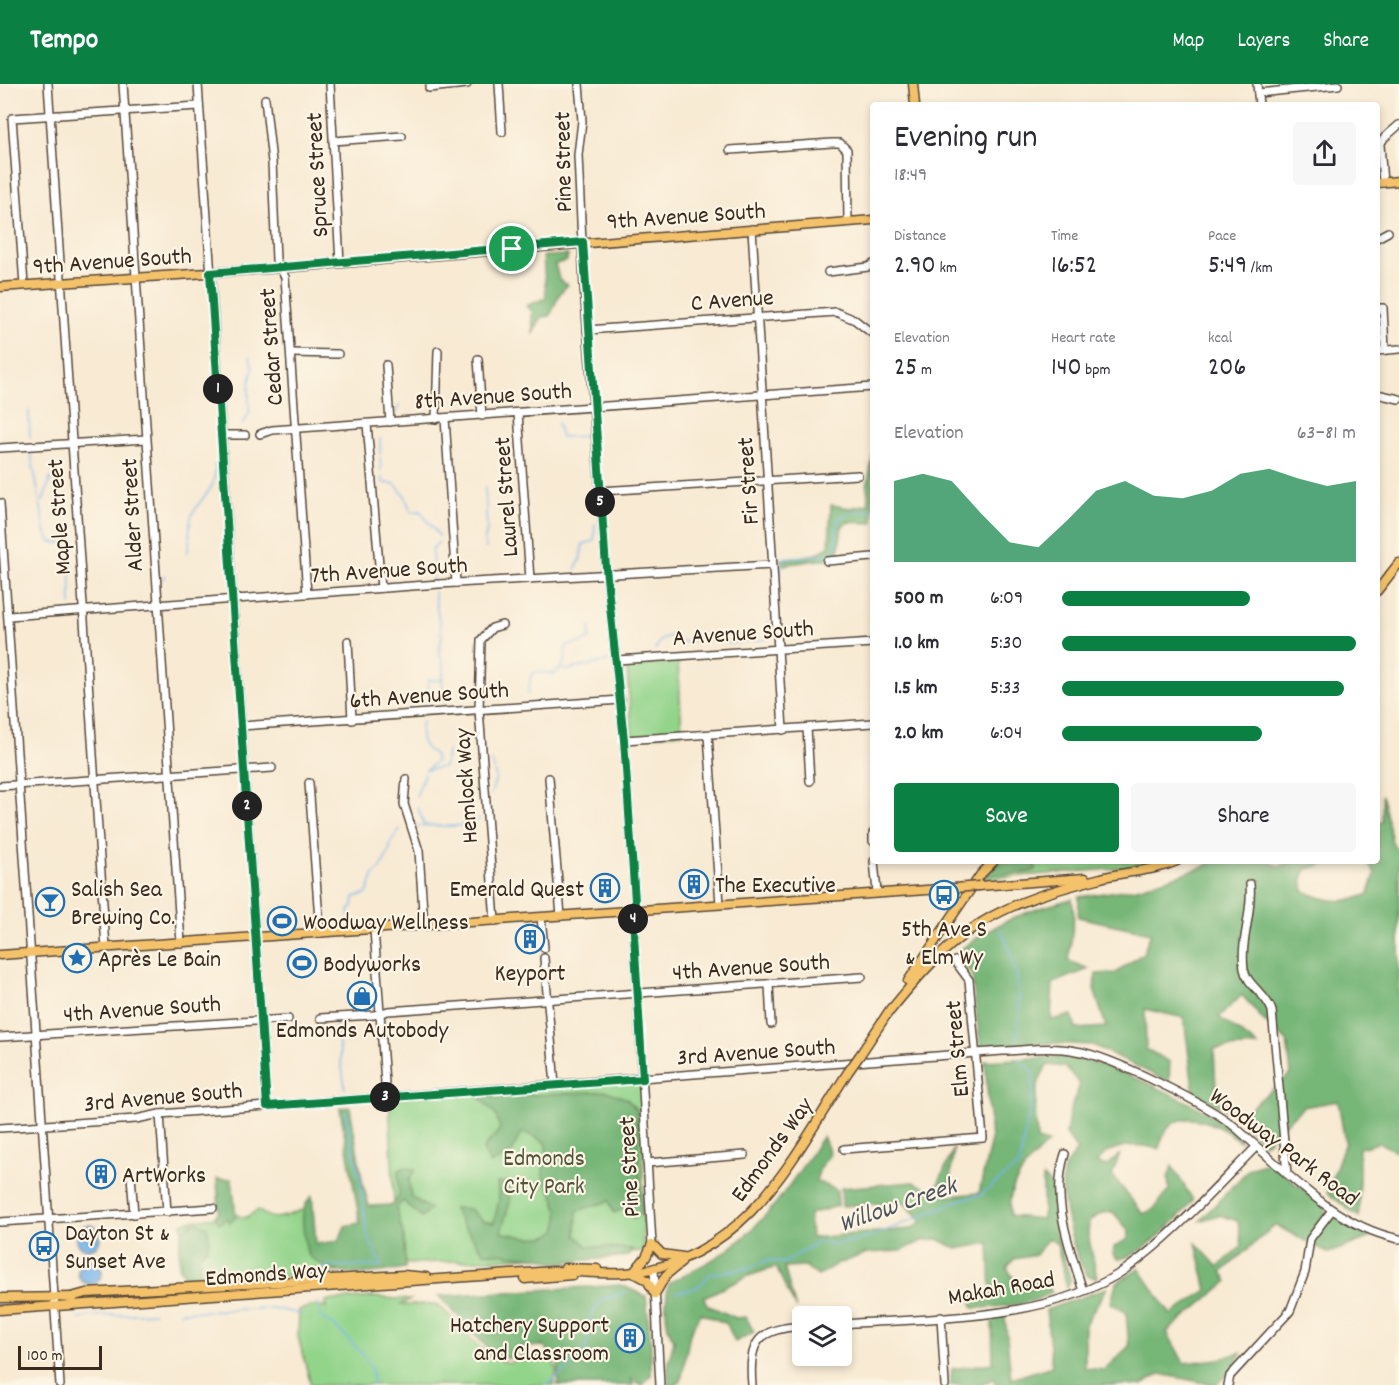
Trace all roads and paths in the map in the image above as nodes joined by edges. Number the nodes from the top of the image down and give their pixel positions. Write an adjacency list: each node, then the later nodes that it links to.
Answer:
1 (48, 84): 18 (street, Maple Street)
2 (123, 84): 17 (street, Alder Street)
3 (198, 84): 16 (street)
4 (330, 84): 22 (street, Spruce Street)
5 (464, 84): 11 (street)
6 (499, 84): 20 (street)
7 (579, 84): 31 (street, Pine Street)
8 (913, 84): 14 (main road)
9 (1257, 84): 12 (street)
10 (1338, 85): 12 (street)
11 (429, 88)
12 (1258, 93): 15 (street)
13 (265, 99): 34 (street, Cedar Street)
14 (915, 102)
15 (1259, 102)
16 (199, 106): 17 (street); 36 (street)
17 (125, 110): 18 (street); 37 (street, Alder Street)
18 (50, 115): 38 (street, Maple Street); 39 (street)
19 (1399, 125): 25 (street)
20 (502, 132)
21 (402, 136): 22 (street)
22 (333, 141): 32 (street, Spruce Street)
23 (730, 150): 27 (street)
24 (1399, 181): 25 (main road)
25 (1380, 183)
26 (870, 220): 27 (main road, 9th Avenue South)
27 (848, 222): 28 (main road, 9th Avenue South)
28 (752, 229): 31 (main road, 9th Avenue South); 42 (street, Fir Street)
29 (1388, 232): 30 (street)
30 (1380, 236)
31 (583, 242): 32 (main road, 9th Avenue South); 43 (street, Pine Street)
32 (340, 263): 34 (main road, 9th Avenue South)
33 (870, 266): 35 (street)
34 (280, 268): 36 (main road, 9th Avenue South); 49 (street, Cedar Street)
35 (828, 272)
36 (210, 273): 37 (main road, 9th Avenue South); 66 (street)
37 (137, 278): 38 (main road, 9th Avenue South); 68 (street, Alder Street)
38 (61, 283): 39 (main road, 9th Avenue South); 69 (street, Maple Street)
39 (24, 285): 40 (main road, 9th Avenue South)
40 (0, 287)
41 (1380, 308): 48 (street)
42 (757, 317): 43 (street, C Avenue); 44 (street, C Avenue); 54 (street, Fir Street)
43 (587, 330): 57 (street, Pine Street)
44 (870, 332)
45 (1399, 350): 48 (street)
46 (438, 351): 61 (street)
47 (1380, 351): 48 (street)
48 (1385, 351)
49 (291, 353): 50 (street); 64 (street, Cedar Street)
50 (338, 354)
51 (478, 359): 59 (street)
52 (386, 364): 62 (street)
53 (870, 387): 54 (street, 8th Avenue South)
54 (761, 395): 57 (street, 8th Avenue South); 72 (street, Fir Street)
55 (1380, 395): 56 (street)
56 (1399, 399)
57 (593, 408): 58 (street, 8th Avenue South); 73 (street, Pine Street)
58 (518, 413): 59 (street, 8th Avenue South); 80 (street, Laurel Street)
59 (482, 416): 60 (street, 8th Avenue South)
60 (445, 418): 61 (street, 8th Avenue South); 81 (street)
61 (436, 419): 62 (street, 8th Avenue South)
62 (390, 422): 63 (street, 8th Avenue South)
63 (367, 424): 64 (street, 8th Avenue South); 83 (street)
64 (296, 429): 65 (street, 8th Avenue South); 84 (street, Cedar Street)
65 (260, 434)
66 (221, 435): 67 (street); 85 (street)
67 (245, 435)
68 (146, 439): 69 (street); 86 (street, Alder Street)
69 (73, 444): 70 (street); 87 (street, Maple Street)
70 (0, 448)
71 (858, 475): 72 (street)
72 (767, 480): 73 (street); 78 (street, Fir Street)
73 (600, 491): 79 (street, Pine Street)
74 (0, 503): 88 (street)
75 (870, 557): 76 (street)
76 (827, 561)
77 (1399, 563): 82 (main road)
78 (772, 565): 79 (street, 7th Avenue South); 92 (street, Fir Street)
79 (607, 574): 80 (street, 7th Avenue South); 93 (street, Pine Street)
80 (530, 579): 81 (street, 7th Avenue South)
81 (456, 583): 83 (street, 7th Avenue South)
82 (1380, 587)
83 (381, 588): 84 (street, 7th Avenue South)
84 (307, 594): 85 (street, 7th Avenue South)
85 (234, 600): 86 (street, 7th Avenue South); 98 (street)
86 (156, 605): 87 (street, 7th Avenue South); 105 (street, Alder Street)
87 (83, 611): 88 (street, 7th Avenue South); 107 (street, Maple Street)
88 (9, 616): 111 (street)
89 (502, 625): 95 (street, Hemlock Way)
90 (348, 641): 96 (street)
91 (870, 643): 92 (street, A Avenue South)
92 (778, 649): 93 (street, A Avenue South); 100 (street, Fir Street)
93 (617, 660): 94 (street, Pine Street)
94 (621, 700): 95 (street, 6th Avenue South); 102 (street, Pine Street)
95 (479, 710): 96 (street, 6th Avenue South); 123 (street, Hemlock Way)
96 (352, 720): 98 (street, 6th Avenue South)
97 (870, 723): 99 (street)
98 (241, 726): 104 (street)
99 (807, 728): 100 (street); 109 (street)
100 (783, 730): 101 (street)
101 (708, 735): 102 (street); 119 (street)
102 (624, 740): 120 (street, Pine Street)
103 (272, 768): 104 (street)
104 (245, 770): 105 (street); 127 (street)
105 (170, 774): 107 (street); 128 (street, Alder Street)
106 (549, 778): 121 (street)
107 (95, 779): 111 (street); 129 (street, Maple Street)
108 (406, 779): 124 (street)
109 (810, 781)
110 (309, 783): 126 (street)
111 (20, 785): 112 (street); 131 (street)
112 (0, 786)
113 (874, 864): 118 (street)
114 (992, 864): 139 (main road, Edmonds Way)
115 (1166, 864): 116 (main road, Edmonds Way)
116 (1109, 876): 118 (main road, bridge); 139 (main road, Edmonds Way)
117 (1250, 884): 160 (street)
118 (877, 892): 119 (main road)
119 (720, 904): 120 (main road)
120 (634, 911): 121 (main road); 137 (street, Pine Street)
121 (561, 916): 122 (main road)
122 (541, 918): 123 (main road); 130 (street)
123 (495, 921): 124 (main road)
124 (424, 926): 125 (main road)
125 (374, 929): 126 (main road); 140 (street)
126 (320, 933): 127 (main road)
127 (256, 938): 128 (main road); 143 (street)
128 (181, 943): 129 (main road)
129 (106, 948): 131 (main road)
130 (544, 948)
131 (31, 953): 132 (main road); 145 (street)
132 (0, 955)
133 (544, 958): 138 (street)
134 (955, 961): 147 (street, Elm Street)
135 (862, 977): 136 (street, 4th Avenue South)
136 (769, 984): 137 (street, 4th Avenue South); 144 (street)
137 (638, 993): 138 (street, 4th Avenue South); 148 (street, Pine Street)
138 (550, 999): 140 (street, 4th Avenue South); 149 (street)
139 (890, 1011): 170 (main road, Edmonds Way, bridge)
140 (380, 1013): 141 (street, 4th Avenue South); 150 (street)
141 (320, 1018)
142 (288, 1019): 143 (street, 4th Avenue South)
143 (261, 1020): 145 (street, 4th Avenue South); 151 (street)
144 (771, 1024)
145 (36, 1034): 146 (street, 4th Avenue South); 153 (street)
146 (0, 1037)
147 (976, 1055): 148 (street, 3rd Avenue South); 155 (street, Woodway Park Road); 156 (street, Elm Street)
148 (643, 1079): 149 (street, 3rd Avenue South); 159 (street, Pine Street)
149 (555, 1085): 150 (street, 3rd Avenue South)
150 (386, 1097): 151 (street, 3rd Avenue South)
151 (267, 1106): 152 (street, 3rd Avenue South)
152 (160, 1114): 153 (street, 3rd Avenue South); 164 (street)
153 (43, 1125): 154 (street, 3rd Avenue South); 166 (street)
154 (0, 1128)
155 (1256, 1147): 160 (street, Woodway Park Road); 174 (street, Makah Road)
156 (844, 1149)
157 (1065, 1154): 174 (street)
158 (746, 1155): 159 (street)
159 (647, 1163): 169 (street, Pine Street)
160 (1287, 1174): 163 (street, Woodway Park Road)
161 (131, 1176): 165 (street)
162 (213, 1208): 164 (street)
163 (1332, 1210): 168 (street, Woodway Park Road); 187 (street)
164 (167, 1212): 165 (street)
165 (134, 1214): 166 (street)
166 (48, 1219): 167 (street); 176 (street)
167 (0, 1222)
168 (1399, 1239)
169 (652, 1244): 170 (main road); 173 (main road)
170 (689, 1257): 171 (main road, Edmonds Way); 175 (main road)
171 (654, 1268): 173 (main road, Edmonds Way); 175 (street)
172 (619, 1272): 173 (main road, Edmonds Way); 176 (main road); 178 (main road, Edmonds Way)
173 (633, 1273): 175 (main road)
174 (1083, 1291): 180 (street, Makah Road)
175 (655, 1294): 184 (street)
176 (54, 1297): 177 (main road); 178 (street)
177 (0, 1298)
178 (54, 1307): 179 (main road, Edmonds Way); 183 (street)
179 (0, 1310)
180 (941, 1317): 181 (street, Makah Road); 186 (street)
181 (852, 1323)
182 (792, 1327): 185 (street)
183 (60, 1385)
184 (660, 1385)
185 (752, 1385)
186 (945, 1385)
187 (1228, 1385)

